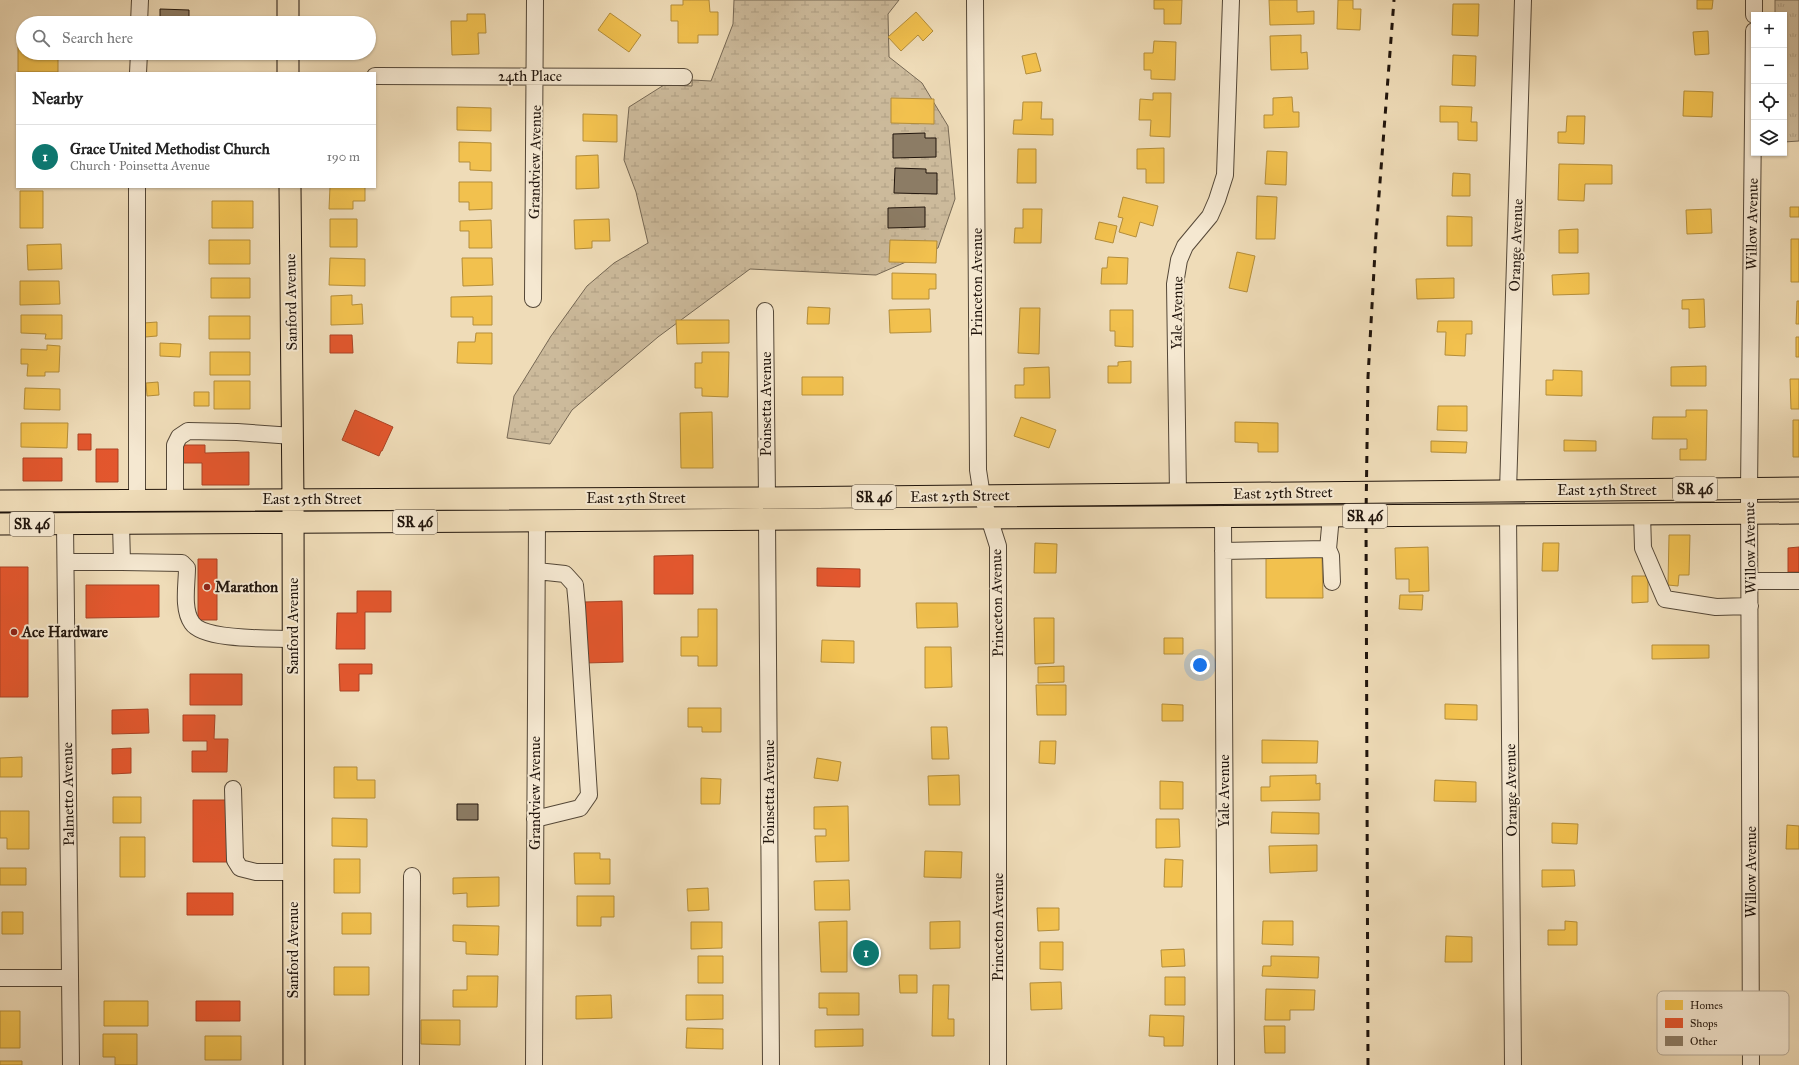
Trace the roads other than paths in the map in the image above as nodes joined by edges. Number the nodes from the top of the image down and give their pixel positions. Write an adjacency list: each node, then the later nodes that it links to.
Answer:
1 (140, 0): 9 (street)
2 (288, 0): 10 (main road)
3 (536, 0): 17 (street, Grandview Avenue)
4 (974, 0): 28 (street, Princeton Avenue)
5 (1231, 0): 27 (street, Yale Avenue)
6 (1523, 0): 26 (street, Orange Avenue)
7 (1754, 0): 8 (street)
8 (1754, 12)
9 (139, 16)
10 (288, 16)
11 (1754, 48): 25 (street, Willow Avenue)
12 (139, 60): 14 (street)
13 (288, 60): 15 (main road)
14 (138, 72)
15 (288, 72)
16 (376, 76): 17 (street, 24th Place)
17 (536, 76): 18 (street, 24th Place); 21 (street, Grandview Avenue)
18 (684, 77)
19 (137, 188): 30 (street)
20 (290, 188): 23 (main road, Sanford Avenue)
21 (533, 299)
22 (765, 311): 29 (street, Poinsetta Avenue)
23 (293, 436): 31 (street); 32 (main road, Sanford Avenue)
24 (1799, 488): 25 (main road, East 25th Street / SR 46)
25 (1749, 489): 26 (main road, East 25th Street / SR 46); 38 (street, Willow Avenue)
26 (1508, 491): 27 (main road, East 25th Street / SR 46); 41 (main road)
27 (1178, 494): 28 (main road, East 25th Street / SR 46)
28 (982, 496): 29 (main road, East 25th Street / SR 46); 43 (street, Princeton Avenue)
29 (767, 498): 32 (main road, East 25th Street / SR 46); 44 (main road)
30 (137, 500): 31 (main road, East 25th Street / SR 46); 34 (main road, East 25th Street / SR 46)
31 (175, 500): 32 (main road, East 25th Street / SR 46)
32 (293, 500): 47 (main road, Sanford Avenue)
33 (0, 501): 34 (main road, East 25th Street / SR 46)
34 (22, 501): 35 (main road)
35 (0, 512)
36 (1799, 513): 38 (main road, East 25th Street / SR 46)
37 (1642, 514): 38 (main road, East 25th Street / SR 46); 39 (main road, East 25th Street / SR 46); 59 (street)
38 (1749, 514): 56 (street, Willow Avenue)
39 (1508, 515): 41 (main road, East 25th Street / SR 46); 76 (street, Orange Avenue)
40 (1331, 516): 41 (main road, East 25th Street / SR 46); 42 (main road, East 25th Street / SR 46); 51 (street)
41 (1387, 516)
42 (1223, 517): 43 (main road, East 25th Street / SR 46); 52 (street, Yale Avenue)
43 (989, 518): 45 (main road, East 25th Street / SR 46); 74 (street, Princeton Avenue)
44 (661, 520): 45 (main road, East 25th Street / SR 46); 46 (main road, East 25th Street / SR 46)
45 (767, 520): 73 (street, Poinsetta Avenue)
46 (537, 521): 47 (main road, East 25th Street / SR 46); 55 (street, Grandview Avenue)
47 (293, 523): 50 (main road, East 25th Street / SR 46); 60 (main road, Sanford Avenue)
48 (0, 524): 49 (main road, East 25th Street / SR 46)
49 (65, 524): 50 (main road, East 25th Street / SR 46); 53 (street, Palmetto Avenue)
50 (121, 524): 54 (street)
51 (1328, 549): 52 (street); 57 (street)
52 (1223, 551): 75 (street, Yale Avenue)
53 (66, 562): 54 (street); 66 (street, Palmetto Avenue)
54 (122, 562): 60 (street)
55 (537, 571): 62 (street, Grandview Avenue); 62 (street)
56 (1750, 581): 58 (street); 59 (street, Willow Avenue)
57 (1332, 582)
58 (1799, 582)
59 (1750, 606): 67 (street, Willow Avenue)
60 (293, 639): 63 (main road, Sanford Avenue)
61 (234, 788): 63 (street)
62 (535, 819): 72 (street, Grandview Avenue)
63 (293, 872): 70 (main road, Sanford Avenue)
64 (412, 876): 71 (street)
65 (0, 978): 66 (street)
66 (70, 978): 69 (street, Palmetto Avenue)
67 (1751, 991)
68 (1751, 1055): 77 (street, Willow Avenue)
69 (71, 1065)
70 (294, 1065)
71 (410, 1065)
72 (534, 1065)
73 (771, 1065)
74 (998, 1065)
75 (1226, 1065)
76 (1513, 1065)
77 (1751, 1065)

